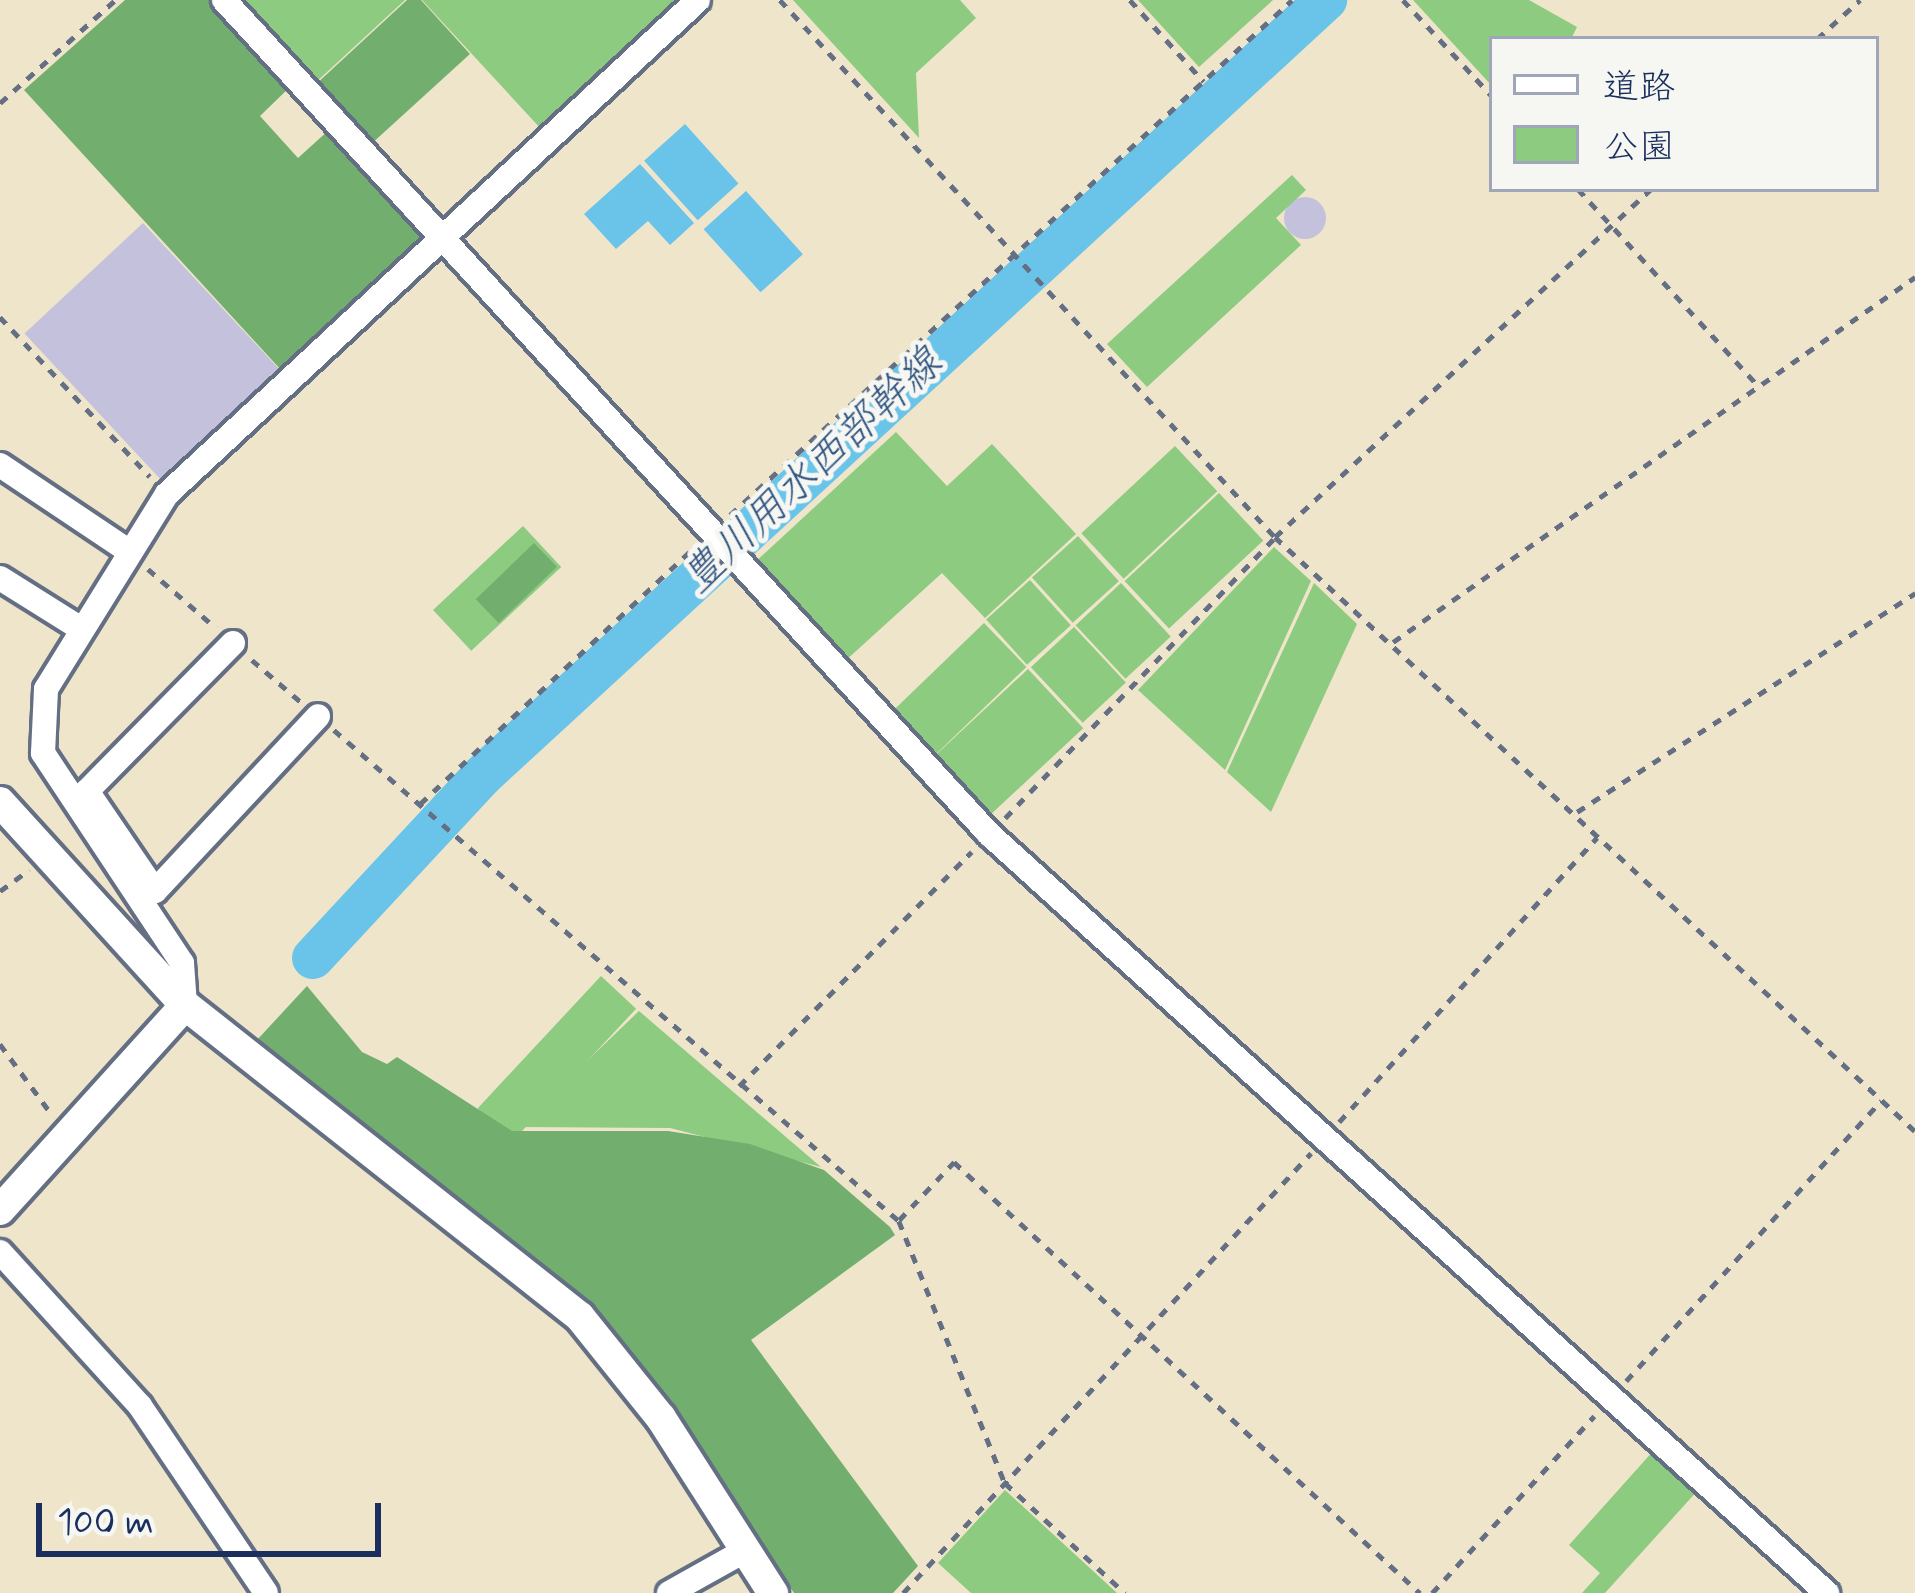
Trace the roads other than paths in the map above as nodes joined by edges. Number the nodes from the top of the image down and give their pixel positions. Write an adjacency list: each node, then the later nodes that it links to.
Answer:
1 (224, 0): 3 (street)
2 (698, 0): 3 (street)
3 (441, 238): 5 (street); 18 (street)
4 (0, 466): 5 (street)
5 (127, 550): 7 (street)
6 (0, 578): 7 (street)
7 (78, 627): 11 (street)
8 (232, 643): 9 (street)
9 (318, 716)
10 (0, 802): 11 (street)
11 (185, 1005): 12 (street); 14 (street)
12 (0, 1210)
13 (0, 1252): 15 (street)
14 (746, 1550): 16 (street); 17 (street)
15 (266, 1593)
16 (669, 1593)
17 (773, 1593)
18 (1827, 1593)

